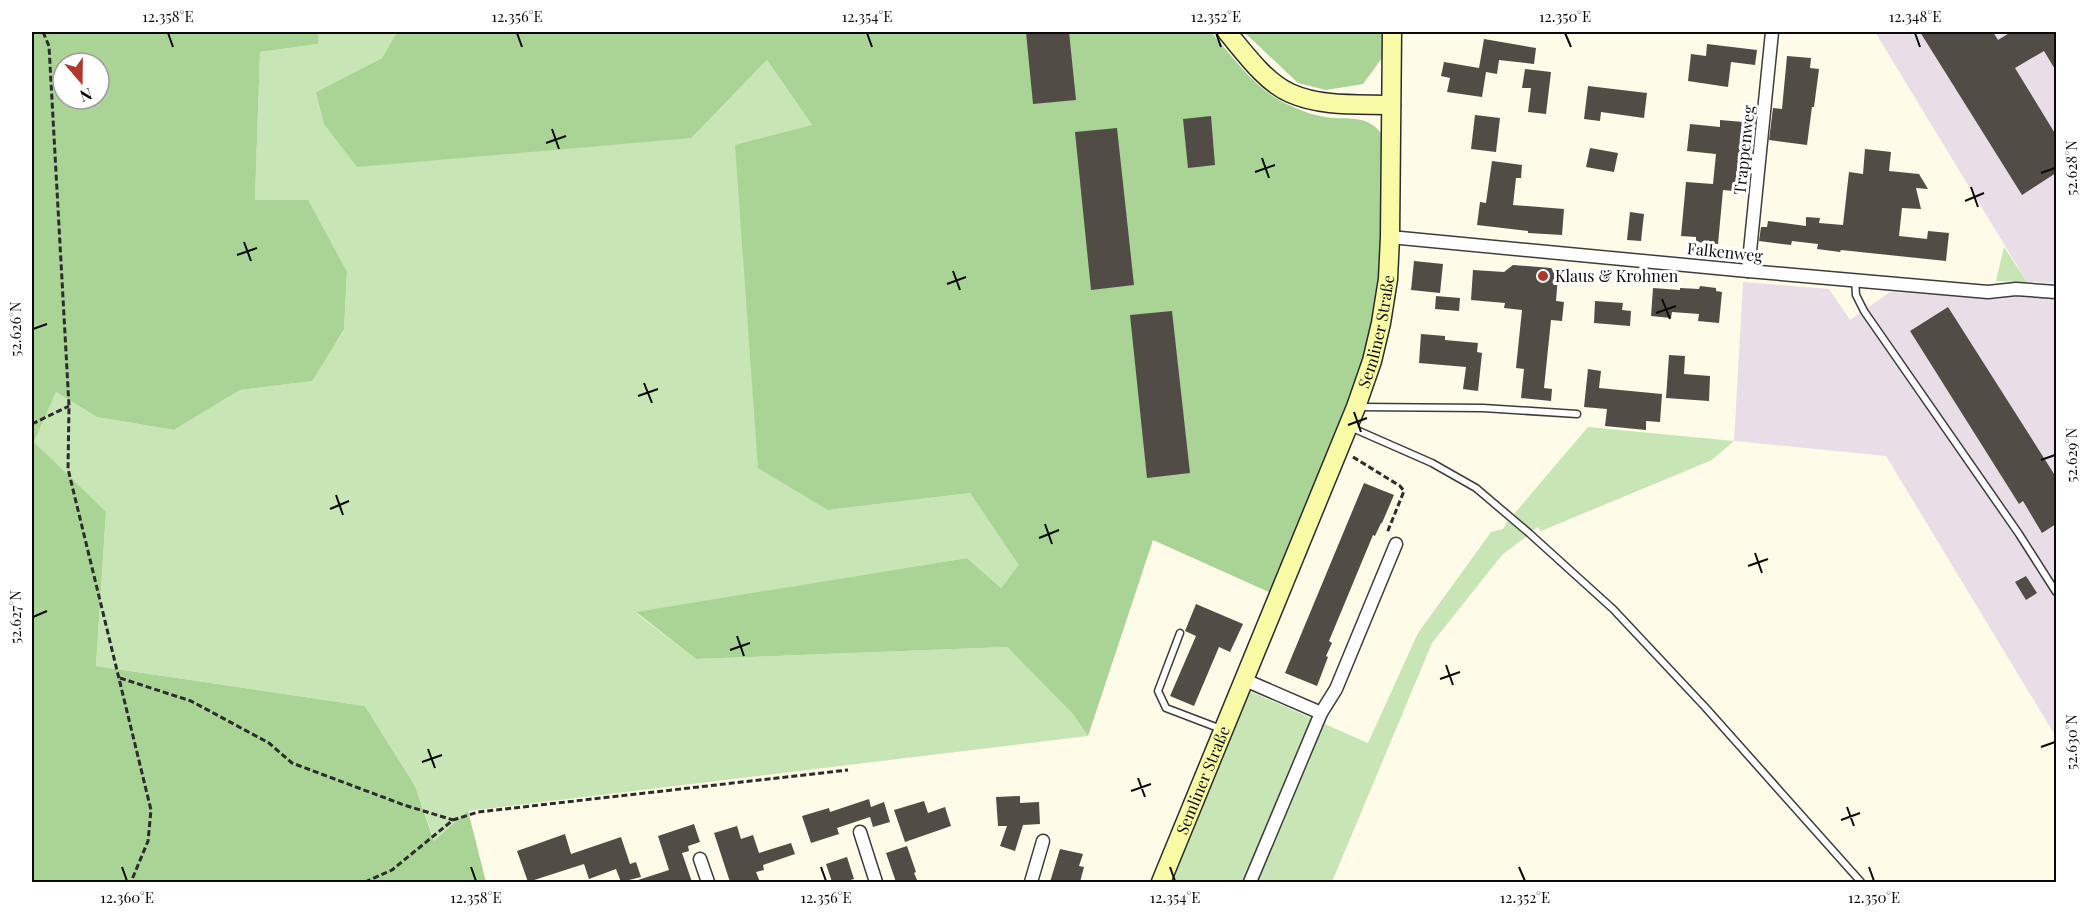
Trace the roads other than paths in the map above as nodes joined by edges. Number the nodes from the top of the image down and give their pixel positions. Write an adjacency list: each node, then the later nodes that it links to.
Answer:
1 (1227, 32): 4 (street)
2 (1392, 32): 4 (street, Semliner Straße)
3 (1772, 32): 6 (street, Trappenweg)
4 (1391, 105): 5 (street, Semliner Straße)
5 (1390, 237): 6 (street, Falkenweg); 9 (street, Semliner Straße)
6 (1748, 271): 7 (street, Falkenweg)
7 (1855, 280): 8 (street, Falkenweg); 13 (lane)
8 (2056, 292)
9 (1356, 407): 10 (lane); 11 (street, Semliner Straße)
10 (1577, 414)
11 (1348, 427): 15 (street, Semliner Straße); 26 (lane)
12 (1390, 541): 16 (street)
13 (2056, 592)
14 (1180, 633): 17 (lane)
15 (1252, 683): 16 (street); 17 (street, Semliner Straße)
16 (1321, 713): 25 (street)
17 (1224, 730): 24 (street, Semliner Straße)
18 (860, 832): 22 (street)
19 (1043, 841): 23 (street)
20 (700, 859): 21 (street)
21 (708, 882)
22 (876, 882)
23 (1031, 882)
24 (1161, 882)
25 (1250, 882)
26 (1861, 882)

